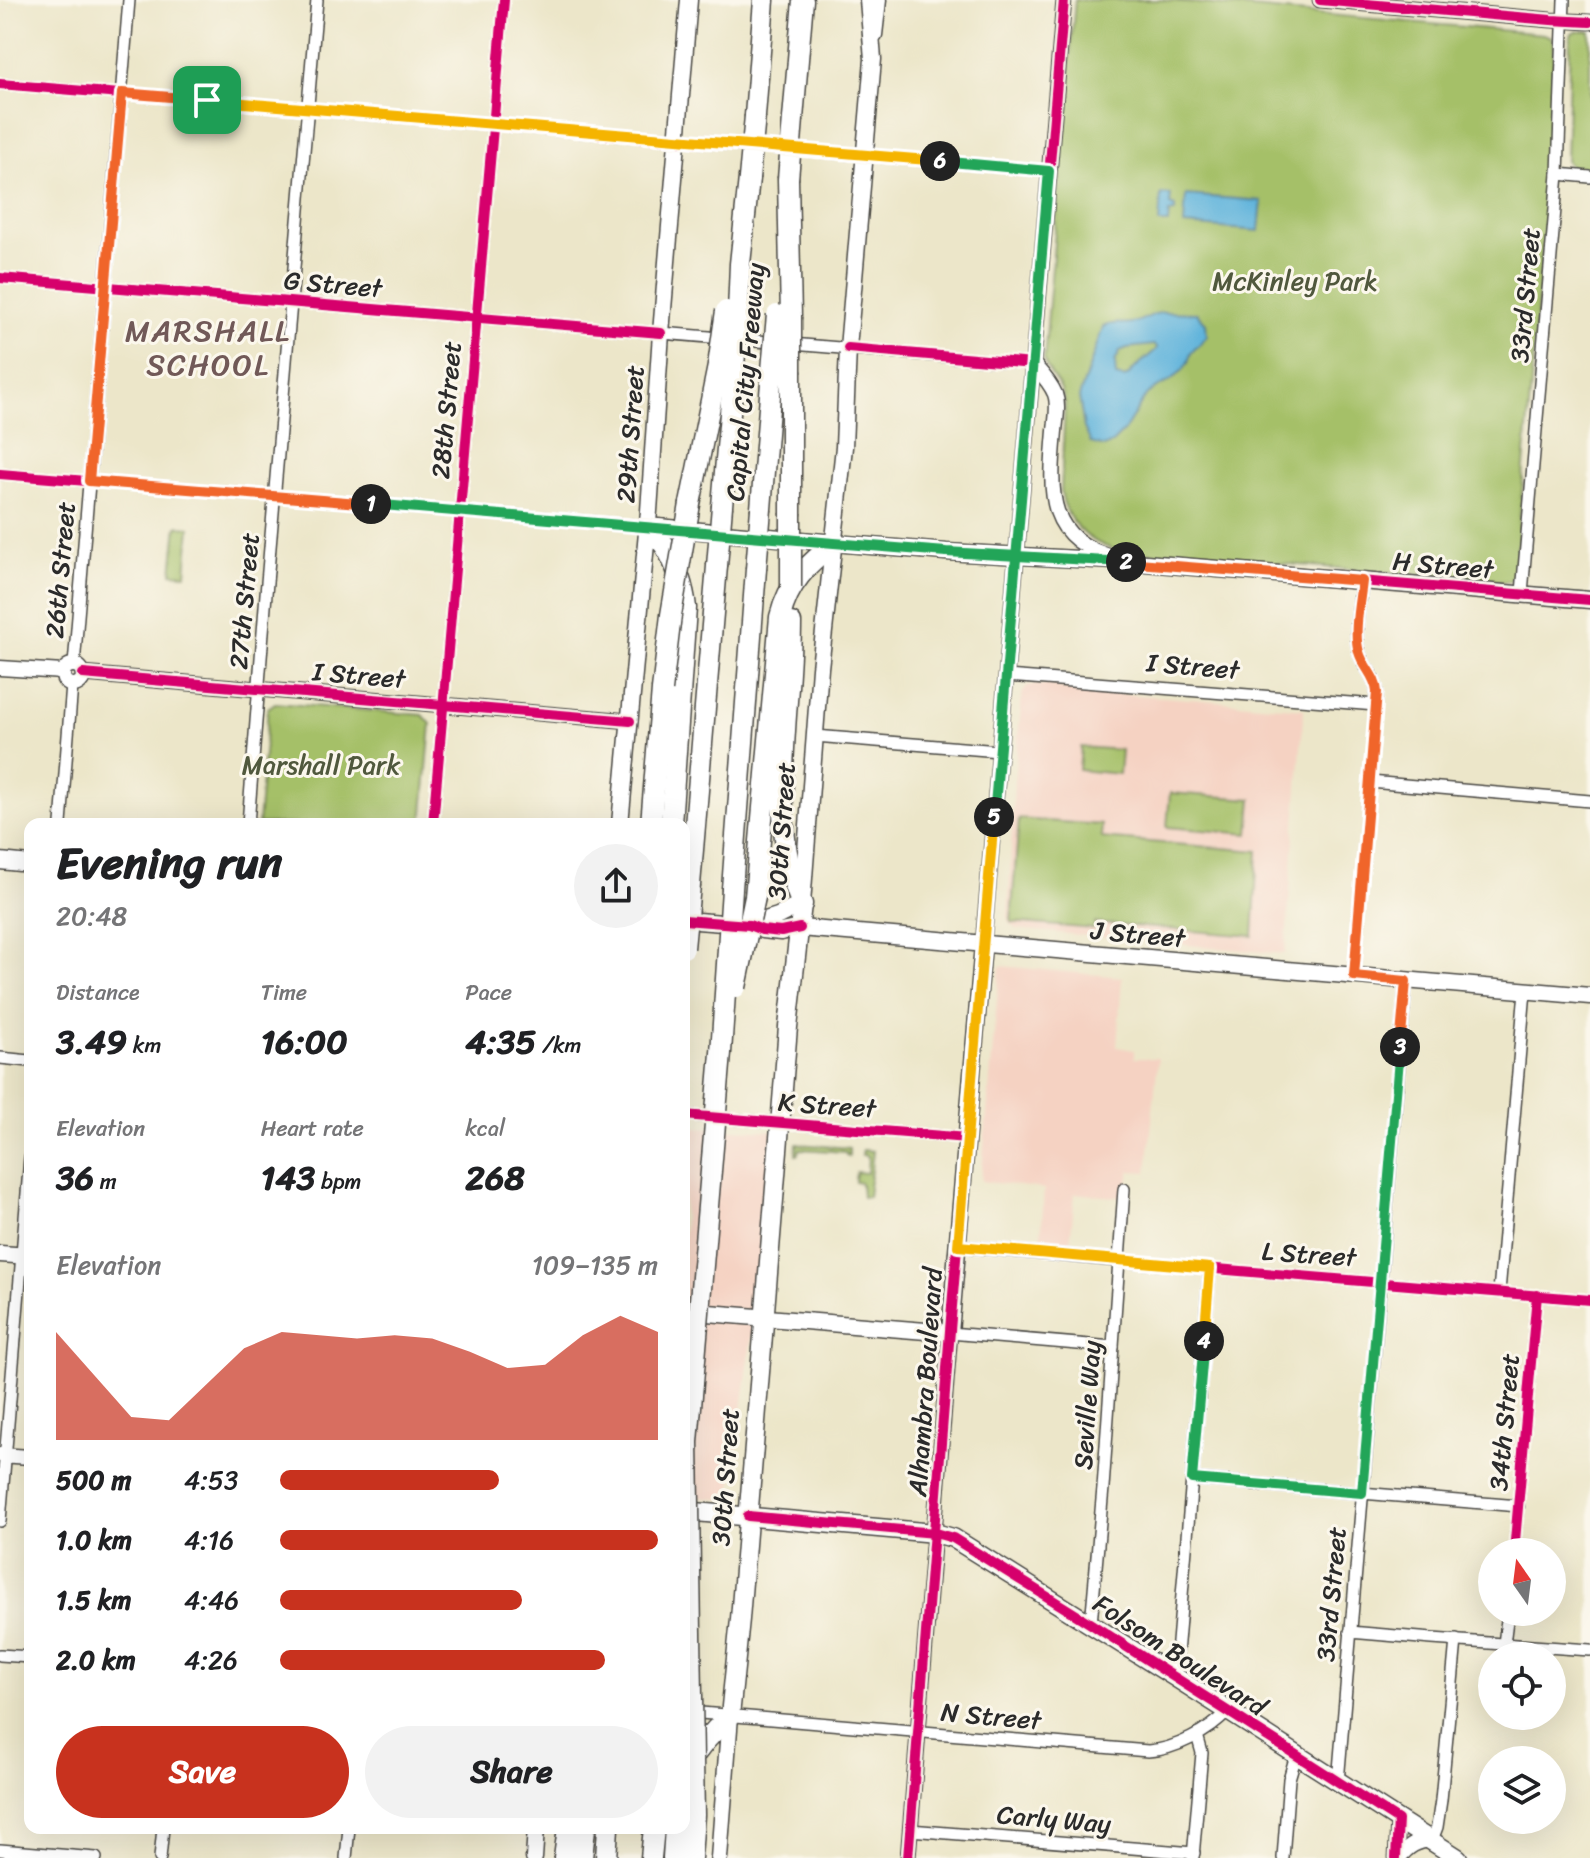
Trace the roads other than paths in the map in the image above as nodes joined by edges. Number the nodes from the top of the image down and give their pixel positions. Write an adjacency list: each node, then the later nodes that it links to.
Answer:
1 (129, 0): 16 (street, 26th Street)
2 (317, 0): 17 (street, 27th Street)
3 (504, 0): 18 (street, 28th Street)
4 (689, 0): 19 (main road, 29th Street)
5 (764, 0): 31 (highway, Capital City Freeway, bridge)
6 (803, 0): 32 (highway, Capital City Freeway, bridge)
7 (868, 0): 14 (main road)
8 (879, 0): 14 (street, 30th Street)
9 (1064, 0): 21 (street, Alhambra Boulevard)
10 (1322, 0): 12 (street)
11 (1564, 0): 12 (street, 33rd Street)
12 (1563, 19): 13 (street); 22 (street, 33rd Street)
13 (1590, 22)
14 (873, 59): 20 (main road, 30th Street)
15 (0, 84): 16 (street)
16 (122, 93): 17 (street); 25 (street, 26th Street)
17 (308, 108): 18 (street); 26 (street, 27th Street)
18 (492, 124): 19 (street); 27 (street, 28th Street)
19 (679, 139): 20 (street); 28 (main road, 29th Street)
20 (864, 155): 21 (street); 29 (main road, 30th Street)
21 (1049, 171): 30 (street, Alhambra Boulevard)
22 (1558, 174): 23 (street); 42 (street, 33rd Street)
23 (1590, 177)
24 (0, 278): 25 (street, G Street)
25 (105, 287): 26 (street, G Street); 34 (street, 26th Street)
26 (292, 303): 27 (street, G Street); 35 (street, 27th Street)
27 (476, 318): 28 (street, G Street); 36 (street, 28th Street)
28 (661, 333): 29 (street, G Street); 37 (main road, 29th Street)
29 (848, 348): 30 (street, G Street); 38 (main road, 30th Street)
30 (1033, 364): 39 (street, Alhambra Boulevard); 40 (street)
31 (726, 366): 59 (highway, bridge); 63 (highway, Capital City Freeway, bridge)
32 (782, 371): 64 (highway, bridge); 73 (highway, Capital City Freeway, bridge)
33 (0, 474): 34 (street, H Street)
34 (89, 481): 35 (street, H Street); 45 (street, 26th Street)
35 (275, 495): 36 (street, H Street); 47 (street, 27th Street)
36 (459, 511): 37 (street, H Street); 48 (street, 28th Street)
37 (647, 526): 38 (main road, H Street); 50 (main road, 29th Street); 60 (highway)
38 (834, 543): 39 (main road, H Street); 51 (main road, 30th Street); 73 (highway, bridge)
39 (1016, 555): 40 (main road, H Street); 46 (street, Alhambra Boulevard)
40 (1133, 562): 41 (main road, H Street)
41 (1362, 581): 42 (main road, H Street); 49 (street)
42 (1522, 593): 43 (main road, H Street)
43 (1590, 600)
44 (0, 668): 45 (street, I Street)
45 (73, 674): 47 (street, I Street); 55 (street, 26th Street)
46 (1006, 676): 49 (street, I Street); 52 (street, Alhambra Boulevard)
47 (259, 690): 48 (street, I Street); 56 (street, 27th Street)
48 (443, 705): 50 (street, I Street); 57 (street, 28th Street)
49 (1376, 705): 53 (street)
50 (630, 721): 58 (main road, 29th Street)
51 (815, 736): 52 (street); 64 (main road, 30th Street)
52 (999, 751): 68 (street, Alhambra Boulevard)
53 (1370, 782): 54 (street); 69 (street)
54 (1590, 801)
55 (61, 818)
56 (248, 818)
57 (434, 818)
58 (621, 818)
59 (651, 818)
60 (671, 818)
61 (0, 861): 62 (main road)
62 (24, 863)
63 (690, 885)
64 (802, 904): 66 (main road); 67 (main road, 30th Street)
65 (690, 920): 66 (main road, J Street)
66 (749, 925): 67 (main road, J Street)
67 (800, 928): 68 (main road, J Street); 77 (main road, 30th Street)
68 (983, 945): 69 (main road, J Street); 78 (main road, Alhambra Boulevard)
69 (1354, 976): 70 (main road, J Street)
70 (1406, 981): 71 (main road, J Street); 86 (street, 33rd Street)
71 (1525, 991): 72 (main road, J Street); 87 (street)
72 (1590, 996)
73 (721, 1053): 94 (highway, Capital City Freeway, bridge)
74 (0, 1058): 75 (street)
75 (24, 1060)
76 (690, 1116): 77 (street, K Street)
77 (781, 1124): 78 (street, K Street); 91 (main road, 30th Street)
78 (967, 1138): 80 (main road, Alhambra Boulevard)
79 (1124, 1189): 83 (street, Seville Way)
80 (958, 1246): 83 (street, L Street); 92 (main road, Alhambra Boulevard)
81 (0, 1254): 82 (main road)
82 (24, 1256)
83 (1120, 1261): 84 (street, L Street); 93 (street, Seville Way)
84 (1210, 1268): 86 (street, L Street); 97 (street)
85 (24, 1273): 95 (street)
86 (1380, 1282): 87 (street, L Street); 98 (street, 33rd Street)
87 (1499, 1292): 88 (street, L Street)
88 (1537, 1295): 89 (street, L Street); 100 (street, 34th Street)
89 (1590, 1300)
90 (690, 1312): 91 (main road)
91 (765, 1318): 92 (main road); 102 (main road, 30th Street)
92 (950, 1333): 93 (street); 104 (street, Alhambra Boulevard)
93 (1113, 1347): 107 (street, Seville Way)
94 (690, 1418)
95 (3, 1455): 96 (street); 103 (street)
96 (24, 1457)
97 (1192, 1479): 98 (street); 116 (street)
98 (1362, 1493): 100 (street); 108 (street, 33rd Street)
99 (690, 1506): 106 (highway, bridge)
100 (1519, 1506): 105 (street, 34th Street)
101 (690, 1511): 102 (main road, Folsom Boulevard)
102 (748, 1516): 104 (main road, Folsom Boulevard); 119 (main road, 30th Street)
103 (0, 1521)
104 (935, 1533): 107 (main road, Folsom Boulevard); 120 (street, Alhambra Boulevard)
105 (1516, 1538)
106 (690, 1583)
107 (1091, 1624): 116 (main road, Folsom Boulevard)
108 (1350, 1632): 109 (street); 124 (street, 33rd Street)
109 (1456, 1640): 110 (street); 135 (street)
110 (1480, 1642)
111 (1566, 1648): 112 (street)
112 (1590, 1650)
113 (0, 1655): 114 (street)
114 (24, 1657)
115 (690, 1665): 147 (highway, bridge)
116 (1175, 1677): 118 (main road, Folsom Boulevard)
117 (690, 1712): 119 (street, N Street)
118 (1227, 1712): 121 (street, N Street); 122 (main road, Folsom Boulevard)
119 (730, 1716): 120 (street, N Street); 123 (highway); 148 (main road, 30th Street)
120 (918, 1732): 121 (street, N Street); 126 (street, Alhambra Boulevard)
121 (1197, 1735): 137 (street)
122 (1296, 1755): 124 (main road, Folsom Boulevard); 150 (street)
123 (690, 1765)
124 (1338, 1782): 125 (main road, Folsom Boulevard)
125 (1398, 1820): 135 (main road, Folsom Boulevard); 151 (street)
126 (910, 1830): 137 (street, Carly Way); 149 (street, Alhambra Boulevard)
127 (162, 1834): 139 (street)
128 (348, 1834): 140 (street)
129 (536, 1834): 141 (main road)
130 (567, 1834): 142 (highway)
131 (584, 1834): 143 (highway)
132 (608, 1834): 144 (highway)
133 (653, 1834): 145 (highway)
134 (675, 1834): 146 (highway)
135 (1432, 1840): 151 (street); 152 (main road, Folsom Boulevard)
136 (0, 1850): 138 (street)
137 (1194, 1856)
138 (96, 1858)
139 (160, 1858)
140 (346, 1858)
141 (534, 1858)
142 (564, 1858)
143 (582, 1858)
144 (606, 1858)
145 (651, 1858)
146 (673, 1858)
147 (691, 1858)
148 (719, 1858)
149 (908, 1858)
150 (1283, 1858)
151 (1397, 1858)
152 (1458, 1858)

